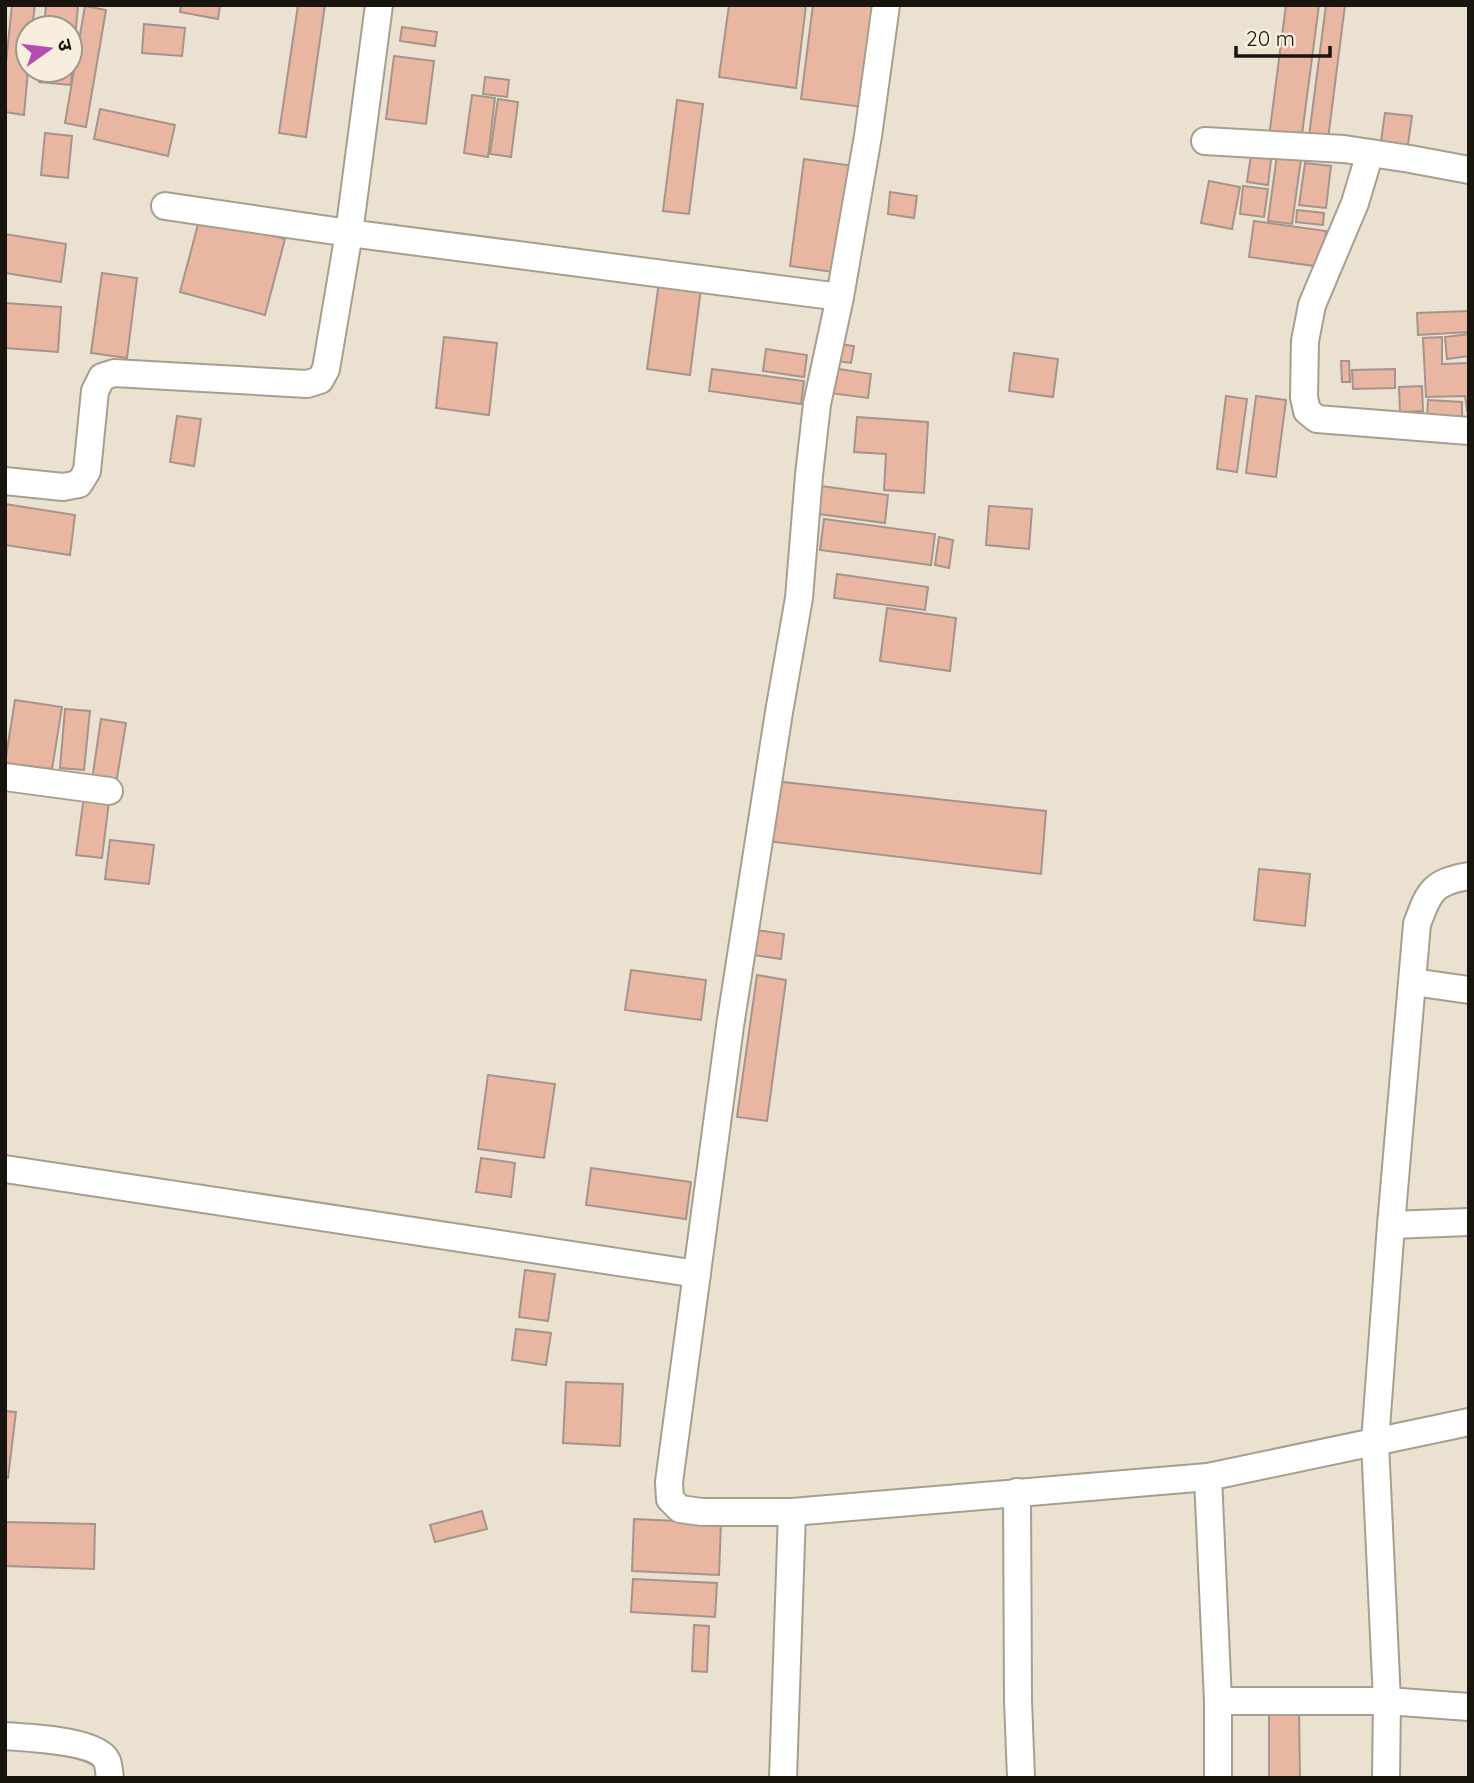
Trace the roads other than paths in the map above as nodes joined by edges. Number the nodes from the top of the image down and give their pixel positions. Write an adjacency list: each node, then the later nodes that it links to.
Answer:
1 (379, 5): 7 (street)
2 (886, 5): 8 (street)
3 (1205, 141): 4 (street)
4 (1370, 153): 5 (street); 9 (street)
5 (1469, 170)
6 (165, 206): 7 (street)
7 (349, 233): 8 (street); 10 (street)
8 (840, 297): 19 (street)
9 (1469, 431)
10 (5, 481)
11 (5, 777): 12 (street)
12 (109, 791)
13 (1469, 876): 14 (street)
14 (1413, 982): 15 (street); 18 (street)
15 (1469, 990)
16 (5, 1169): 19 (street)
17 (1469, 1222): 18 (street)
18 (1391, 1225): 21 (street)
19 (697, 1274): 24 (street)
20 (1469, 1422): 21 (street)
21 (1375, 1442): 22 (street); 26 (street)
22 (1208, 1477): 23 (street); 25 (street)
23 (1017, 1492): 24 (street); 31 (street)
24 (792, 1512): 30 (street)
25 (1218, 1701): 26 (street); 32 (street)
26 (1387, 1701): 27 (street); 33 (street)
27 (1469, 1707)
28 (5, 1736): 29 (street)
29 (110, 1778)
30 (783, 1778)
31 (1021, 1778)
32 (1218, 1778)
33 (1386, 1778)

